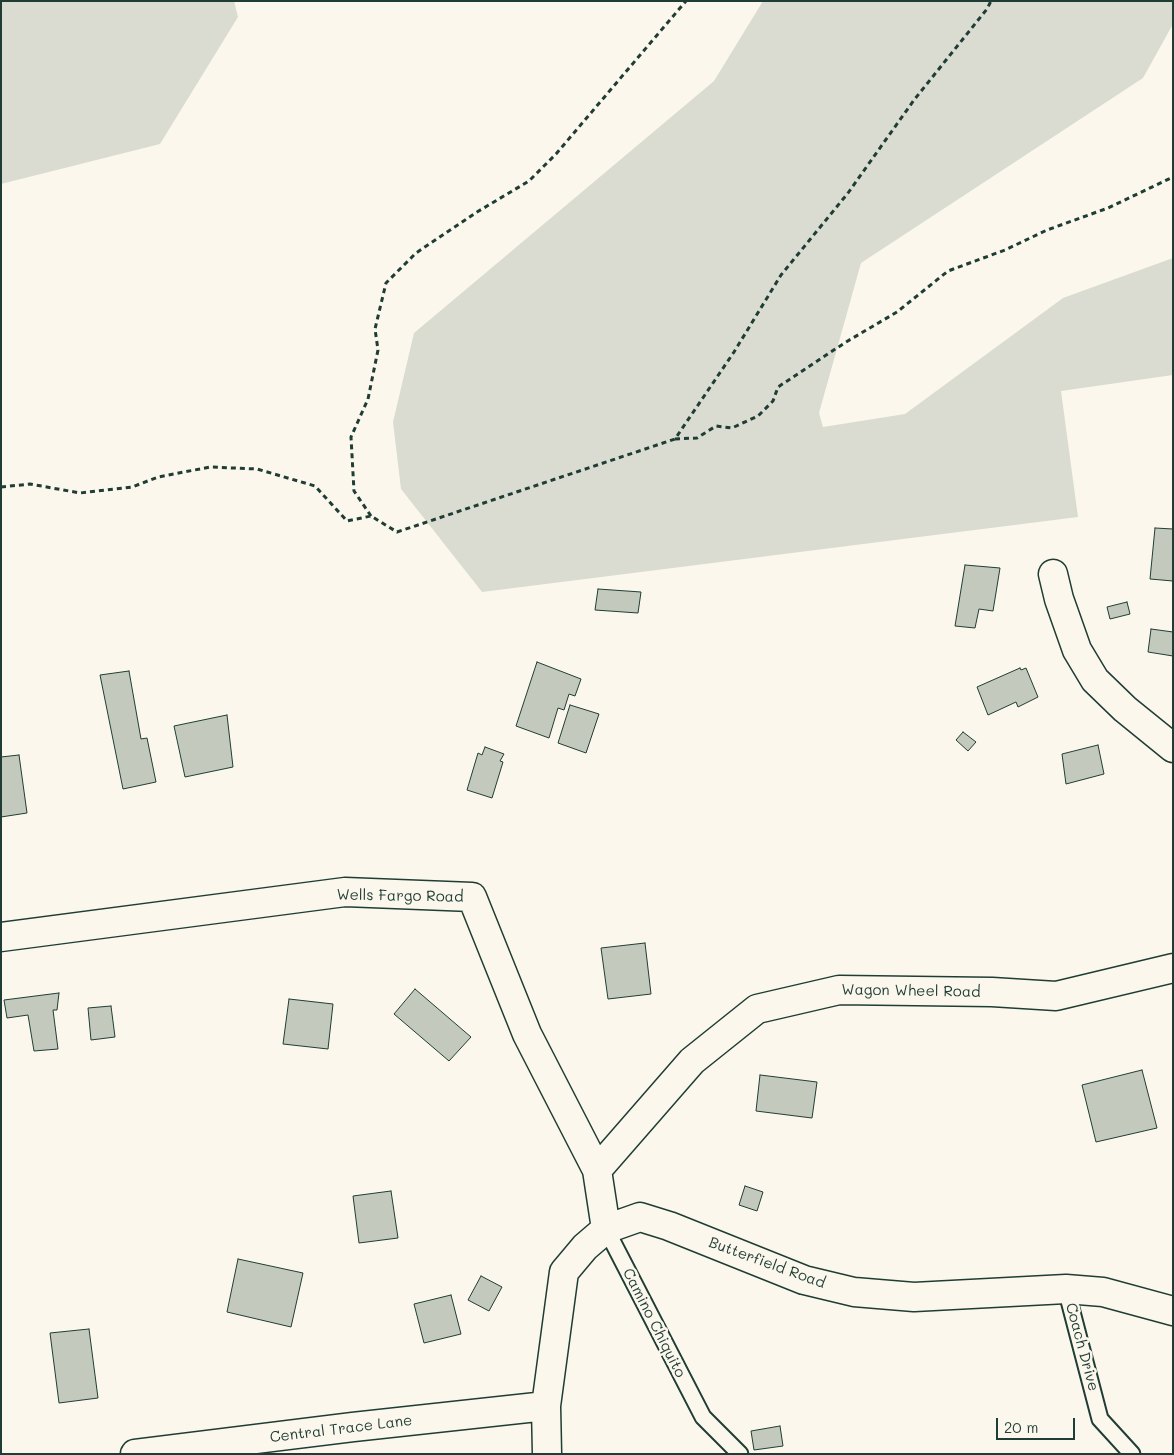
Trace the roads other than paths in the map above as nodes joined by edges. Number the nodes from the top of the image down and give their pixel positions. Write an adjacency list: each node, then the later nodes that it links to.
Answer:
1 (1053, 574): 2 (street)
2 (1173, 748)
3 (1, 937): 5 (street, Wells Fargo Road)
4 (1173, 968): 5 (street, Wagon Wheel Road)
5 (597, 1170): 6 (street, Wells Fargo Road)
6 (606, 1229): 7 (street, Butterfield Road); 9 (street, Butterfield Road); 12 (lane, Camino Chiquito)
7 (1066, 1289): 8 (street, Butterfield Road); 13 (lane, Coach Drive)
8 (1173, 1311)
9 (546, 1406): 10 (street, Central Trace Lane); 11 (street, Butterfield Road)
10 (135, 1454)
11 (546, 1454)
12 (740, 1454)
13 (1132, 1454)

